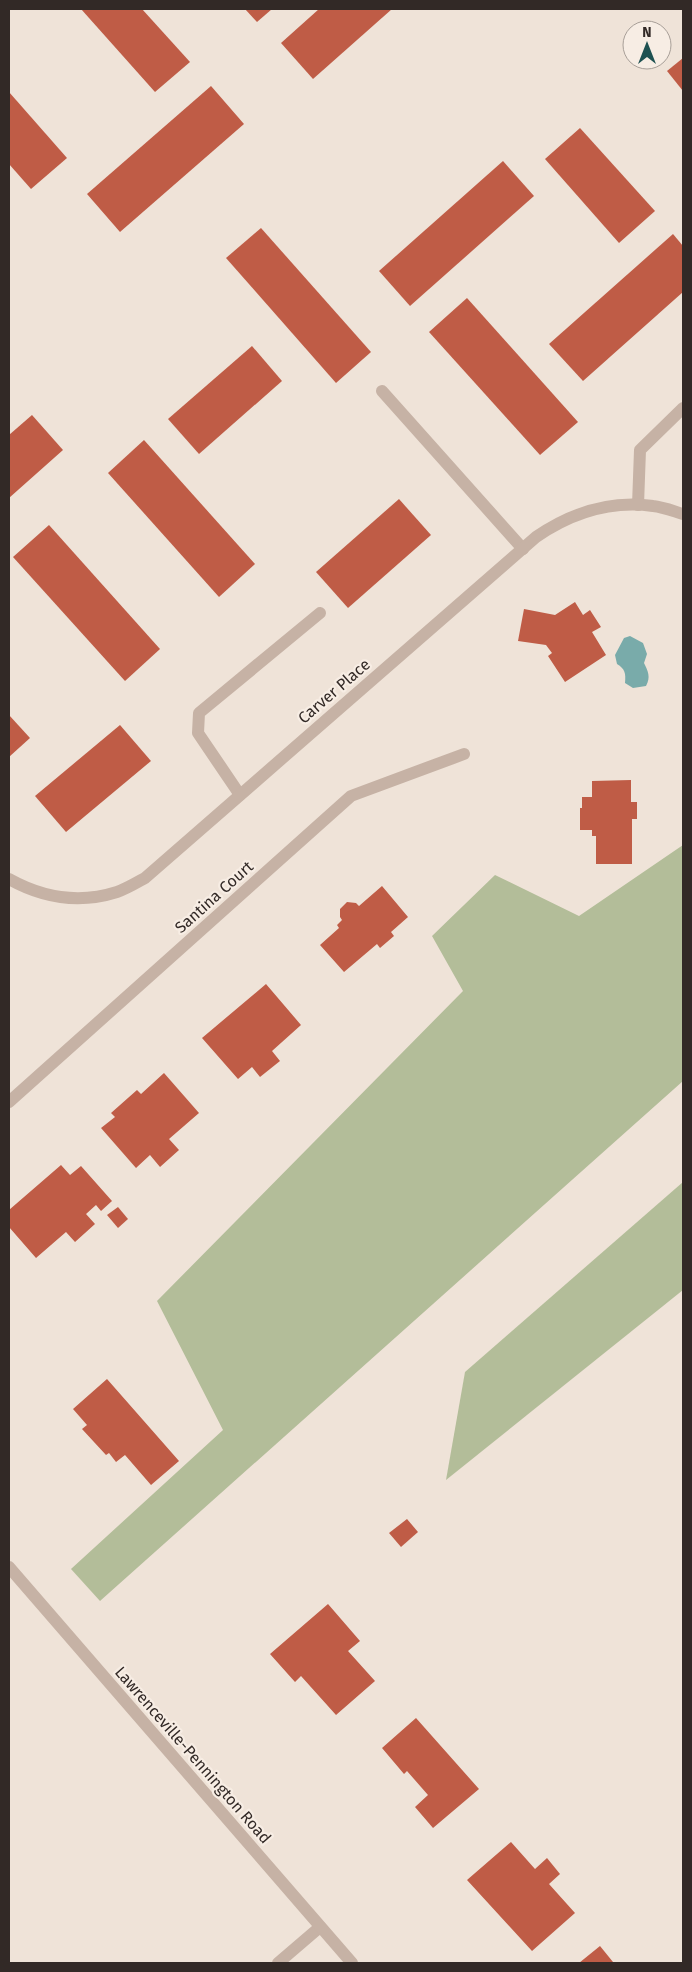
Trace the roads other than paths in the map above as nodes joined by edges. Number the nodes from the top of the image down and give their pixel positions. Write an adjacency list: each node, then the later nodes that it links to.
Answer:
1 (382, 391): 5 (street)
2 (683, 408): 3 (street)
3 (638, 506): 4 (street, Carver Place); 5 (street, Carver Place)
4 (683, 514)
5 (523, 549): 8 (street, Carver Place)
6 (320, 613): 8 (street)
7 (464, 754): 10 (street, Santina Court)
8 (240, 795): 9 (street, Carver Place)
9 (9, 879)
10 (9, 1102)
11 (9, 1567): 12 (street, Lawrenceville-Pennington Road)
12 (320, 1927): 13 (street); 14 (street, Lawrenceville-Pennington Road)
13 (278, 1963)
14 (352, 1963)

